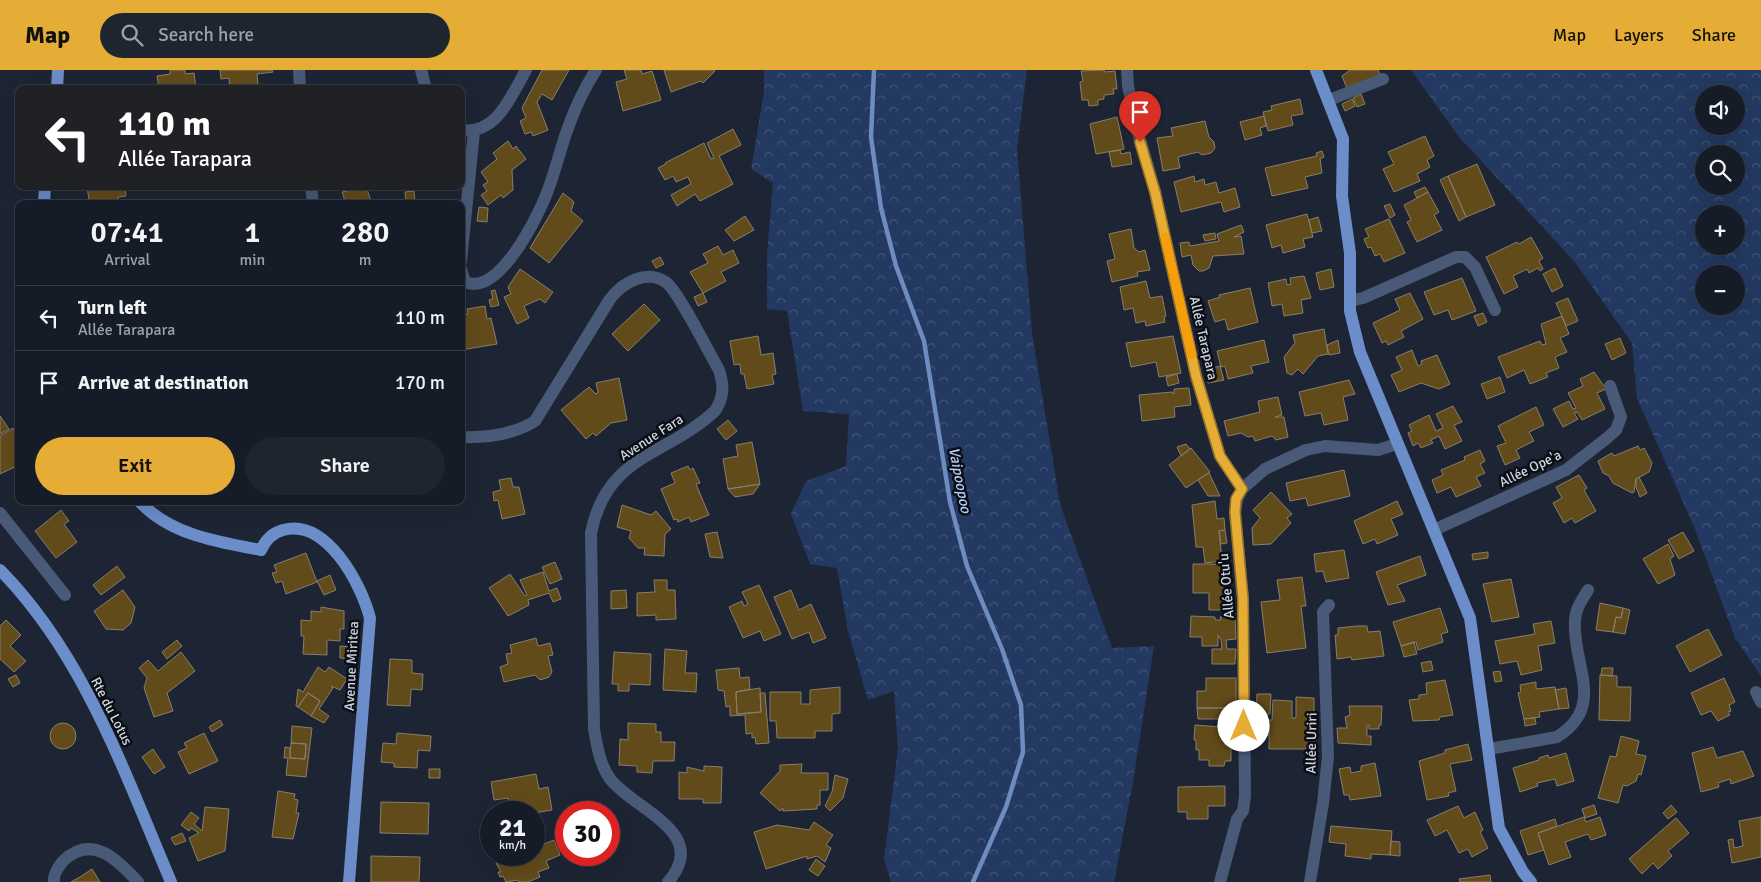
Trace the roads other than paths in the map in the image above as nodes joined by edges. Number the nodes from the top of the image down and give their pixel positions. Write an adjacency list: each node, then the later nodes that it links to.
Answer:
1 (58, 70): 9 (main road)
2 (299, 70): 10 (street)
3 (421, 70): 11 (street)
4 (526, 70): 13 (street)
5 (596, 70): 15 (street)
6 (1128, 70): 21 (street, Allée Tarapara)
7 (1316, 70): 12 (main road)
8 (1383, 79): 12 (street)
9 (56, 85)
10 (300, 85)
11 (425, 85)
12 (1329, 100): 16 (main road)
13 (467, 131): 14 (street)
14 (465, 174)
15 (465, 282)
16 (1350, 301): 17 (street); 20 (main road)
17 (1495, 310)
18 (1610, 386): 24 (street, Allée Ope'a)
19 (465, 437): 34 (street, Avenue Fara)
20 (1397, 444): 21 (street); 24 (main road)
21 (1242, 489): 35 (street, Allée Otu'u)
22 (142, 505): 33 (main road, Avenue Miritea)
23 (0, 513): 27 (street)
24 (1434, 530): 29 (main road)
25 (0, 570): 32 (main road, Rte du Lotus)
26 (1588, 590): 29 (street)
27 (65, 595)
28 (1329, 605): 36 (street, Allée Uriri)
29 (1489, 749): 37 (main road)
30 (54, 882): 31 (street)
31 (138, 882)
32 (171, 882)
33 (349, 882)
34 (668, 882)
35 (1220, 882)
36 (1310, 882)
37 (1531, 882)

